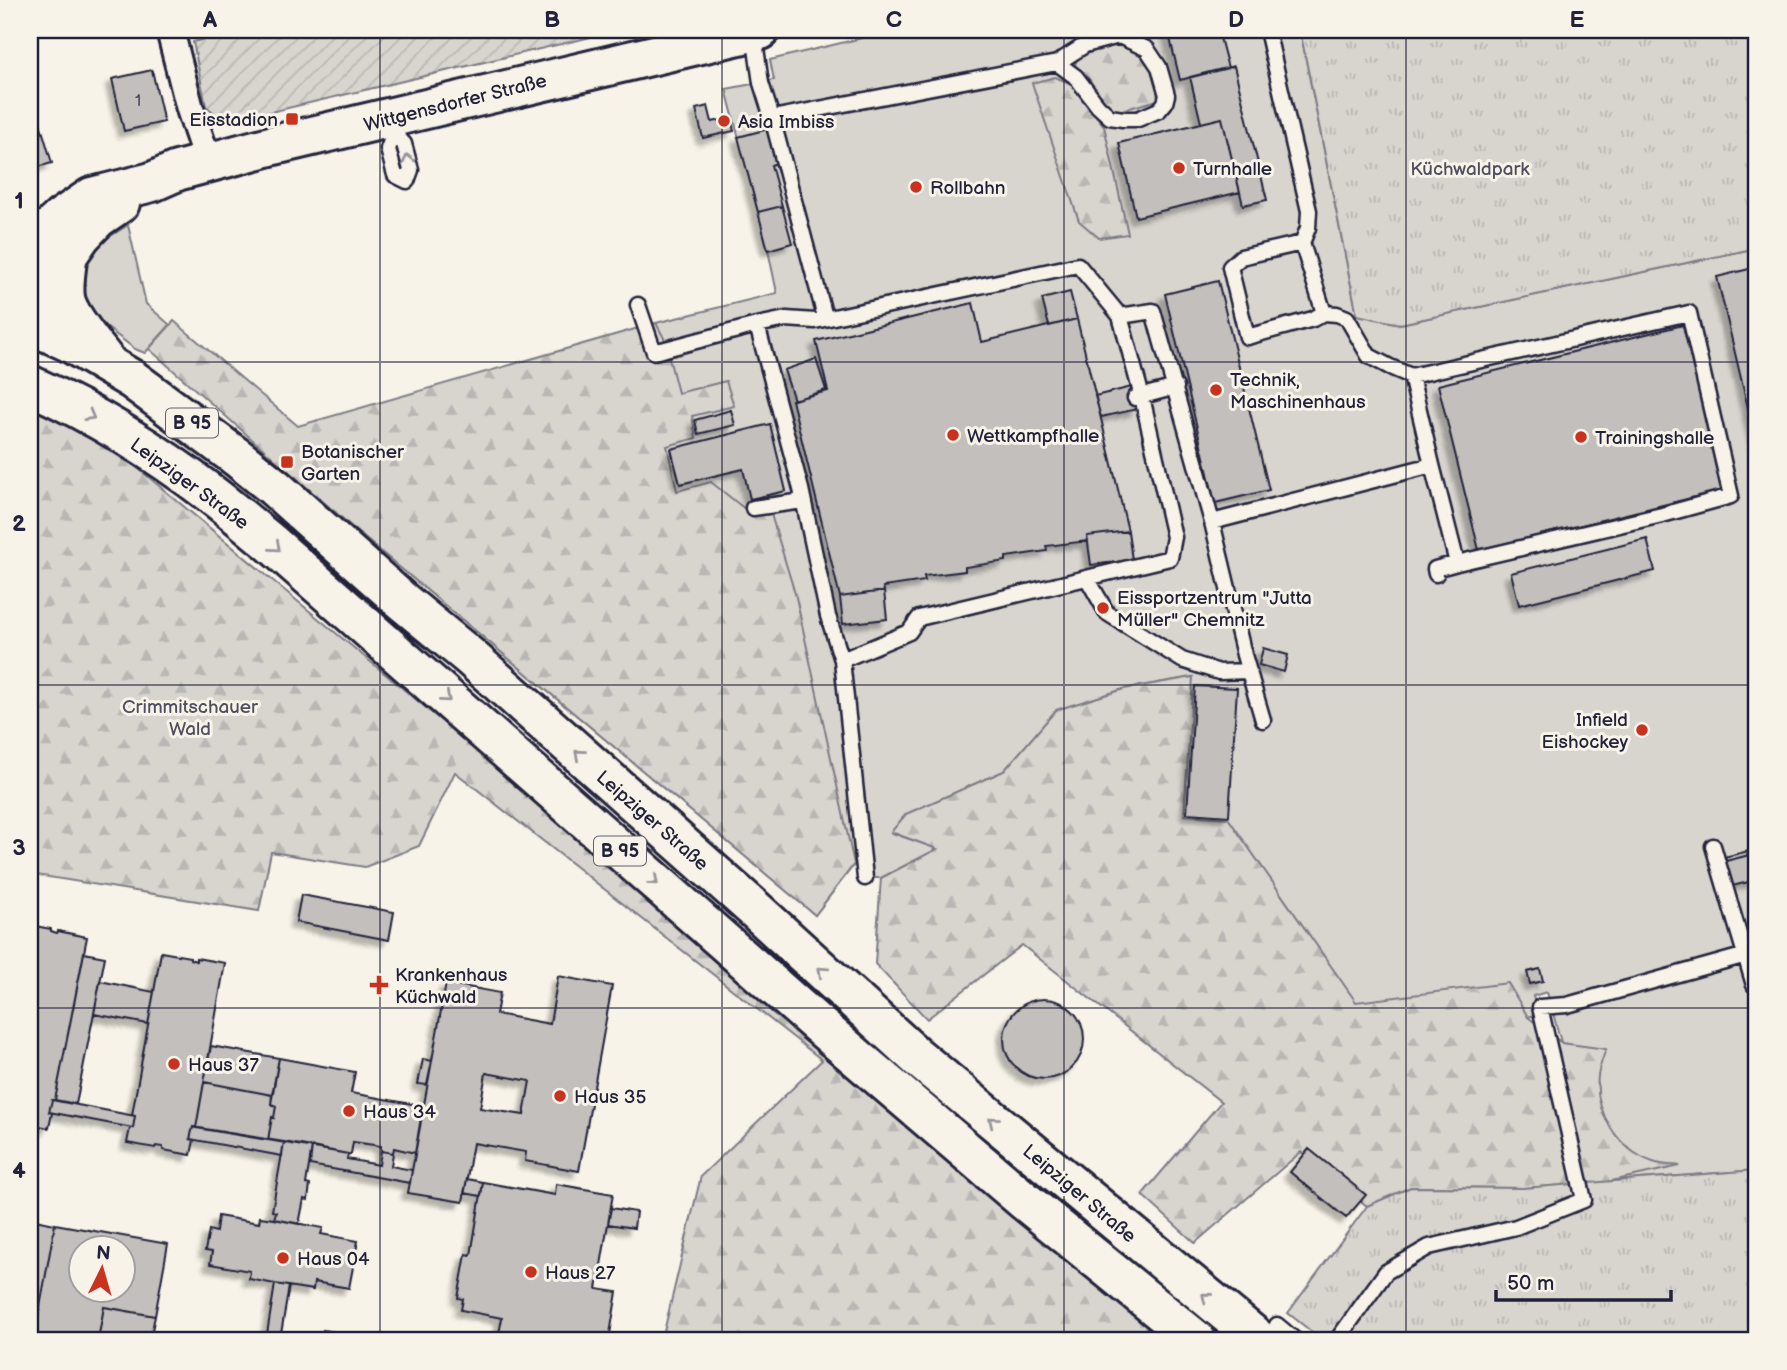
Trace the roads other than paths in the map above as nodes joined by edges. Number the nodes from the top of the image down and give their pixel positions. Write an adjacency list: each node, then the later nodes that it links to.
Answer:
1 (170, 30): 6 (street)
2 (1267, 30): 8 (lane)
3 (756, 31): 5 (lane); 6 (main road, Wittgensdorfer Straße)
4 (1057, 63): 4 (lane); 5 (lane)
5 (772, 118): 15 (lane)
6 (208, 162): 7 (main road, Wittgensdorfer Straße)
7 (152, 182): 9 (main road, Wittgensdorfer Straße); 10 (main road, Wittgensdorfer Straße)
8 (1301, 243): 13 (lane); 13 (lane)
9 (30, 247)
10 (68, 253): 12 (main road, Wittgensdorfer Straße); 18 (main road)
11 (638, 305): 17 (lane)
12 (30, 310)
13 (1324, 313): 19 (lane)
14 (1120, 316): 15 (lane); 21 (lane); 22 (lane)
15 (825, 317): 17 (lane)
16 (30, 324): 18 (main road, Leipziger Straße / B 95)
17 (757, 325): 24 (lane)
18 (107, 363): 37 (main road, Leipziger Straße / B 95, one-way to 18)
19 (1411, 376): 23 (lane); 27 (lane)
20 (30, 385): 38 (main road, Leipziger Straße / B 95, one-way to 38)
21 (1176, 387): 22 (lane); 26 (lane)
22 (1138, 397): 29 (lane)
23 (1432, 465): 26 (lane); 27 (lane)
24 (803, 501): 25 (lane); 30 (lane)
25 (753, 508)
26 (1212, 522): 31 (lane)
27 (1458, 563): 28 (lane)
28 (1436, 574)
29 (1087, 578): 30 (lane); 31 (lane)
30 (842, 660): 34 (lane)
31 (1249, 671): 32 (lane)
32 (1263, 720)
33 (1713, 846): 35 (lane)
34 (866, 878)
35 (1753, 951): 36 (lane); 40 (lane)
36 (1754, 985)
37 (1268, 1333): 39 (lane)
38 (1196, 1340)
39 (1295, 1340)
40 (1336, 1340)

